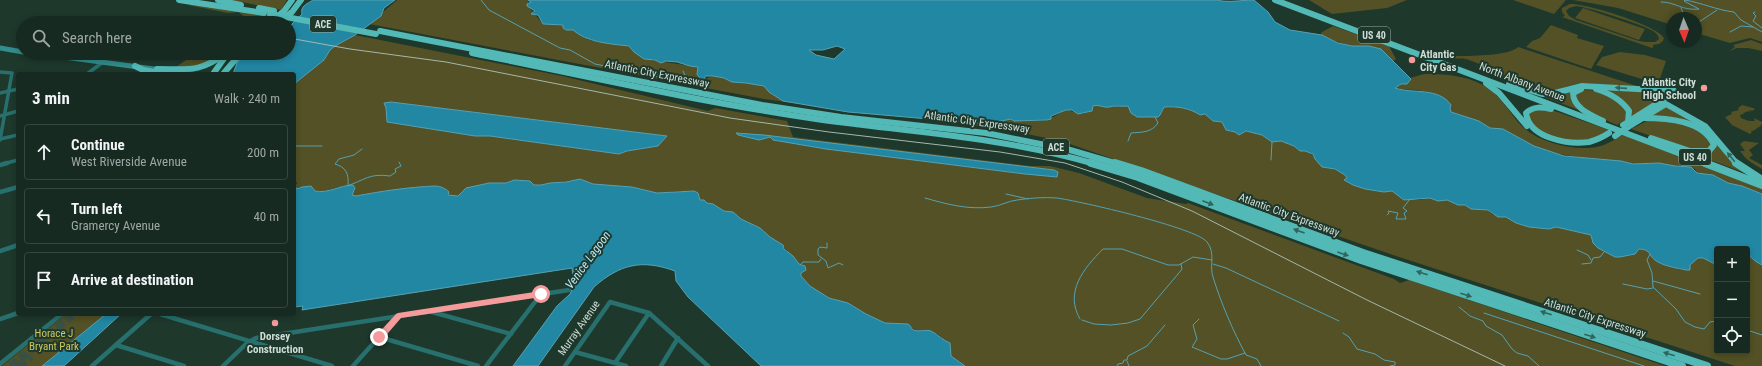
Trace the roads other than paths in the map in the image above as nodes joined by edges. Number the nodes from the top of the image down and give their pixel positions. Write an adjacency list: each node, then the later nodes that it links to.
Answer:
1 (179, 0): 7 (highway)
2 (218, 0): 8 (highway, Atlantic City Expressway / ACE)
3 (292, 0): 10 (highway)
4 (301, 0): 12 (highway)
5 (1274, 0): 32 (highway, North Albany Avenue / US 40)
6 (1281, 0): 32 (highway, North Albany Avenue / US 40)
7 (198, 1): 8 (highway)
8 (238, 7): 9 (highway); 9 (highway, Atlantic City Expressway / ACE)
9 (270, 13): 11 (highway, Atlantic City Expressway / ACE, bridge)
10 (277, 16)
11 (286, 16)
12 (288, 16)
13 (296, 18): 14 (highway, Atlantic City Expressway / ACE, bridge)
14 (378, 33): 80 (highway, Atlantic City Expressway / ACE, one-way to 80); 81 (highway, Atlantic City Expressway / ACE, one-way to 14)
15 (0, 48): 16 (street)
16 (16, 51)
17 (88, 60): 22 (street)
18 (217, 60): 24 (highway)
19 (224, 60): 29 (highway)
20 (229, 60): 30 (highway)
21 (234, 60): 31 (highway)
22 (104, 62): 23 (street); 26 (street)
23 (135, 66): 24 (street); 27 (highway)
24 (157, 69): 28 (street)
25 (0, 72): 34 (street)
26 (90, 72)
27 (157, 72)
28 (179, 72)
29 (215, 72)
30 (220, 72)
31 (225, 72)
32 (1480, 76): 39 (highway, one-way to 32); 40 (highway, North Albany Avenue / US 40); 40 (highway)
33 (16, 89): 34 (street)
34 (8, 91): 35 (street); 37 (street)
35 (0, 93)
36 (16, 112): 37 (street)
37 (2, 115): 42 (street)
38 (1643, 118): 39 (highway); 39 (highway); 45 (highway, one-way to 38)
39 (1627, 126): 40 (highway, bridge); 40 (highway, North Albany Avenue / US 40); 40 (highway); 45 (highway, North Albany Avenue / US 40)
40 (1609, 130): 40 (highway); 46 (highway, North Albany Avenue / US 40)
41 (16, 136): 42 (street)
42 (0, 140)
43 (16, 161): 44 (street)
44 (0, 165)
45 (1762, 181)
46 (1762, 186)
47 (16, 188): 48 (street)
48 (0, 192)
49 (16, 246): 50 (street)
50 (0, 251)
51 (569, 290): 52 (street)
52 (541, 294): 53 (street); 61 (street)
53 (430, 311): 59 (street); 61 (street)
54 (649, 313): 63 (street); 66 (street, Murray Avenue); 67 (street)
55 (16, 314): 60 (street)
56 (60, 316): 68 (street)
57 (149, 316): 65 (street)
58 (167, 316): 64 (street)
59 (398, 316): 62 (street); 64 (street)
60 (0, 319)
61 (511, 334): 75 (street)
62 (379, 337): 73 (street); 74 (street)
63 (678, 338): 78 (street); 79 (street)
64 (249, 341): 71 (street); 72 (street)
65 (116, 345): 69 (street); 70 (street)
66 (575, 352): 67 (street); 76 (street, Murray Avenue)
67 (616, 363): 77 (street)
68 (0, 364)
69 (92, 366)
70 (184, 366)
71 (223, 366)
72 (332, 366)
73 (353, 366)
74 (478, 366)
75 (486, 366)
76 (565, 366)
77 (626, 366)
78 (661, 366)
79 (708, 366)
80 (1682, 366)
81 (1706, 366)

